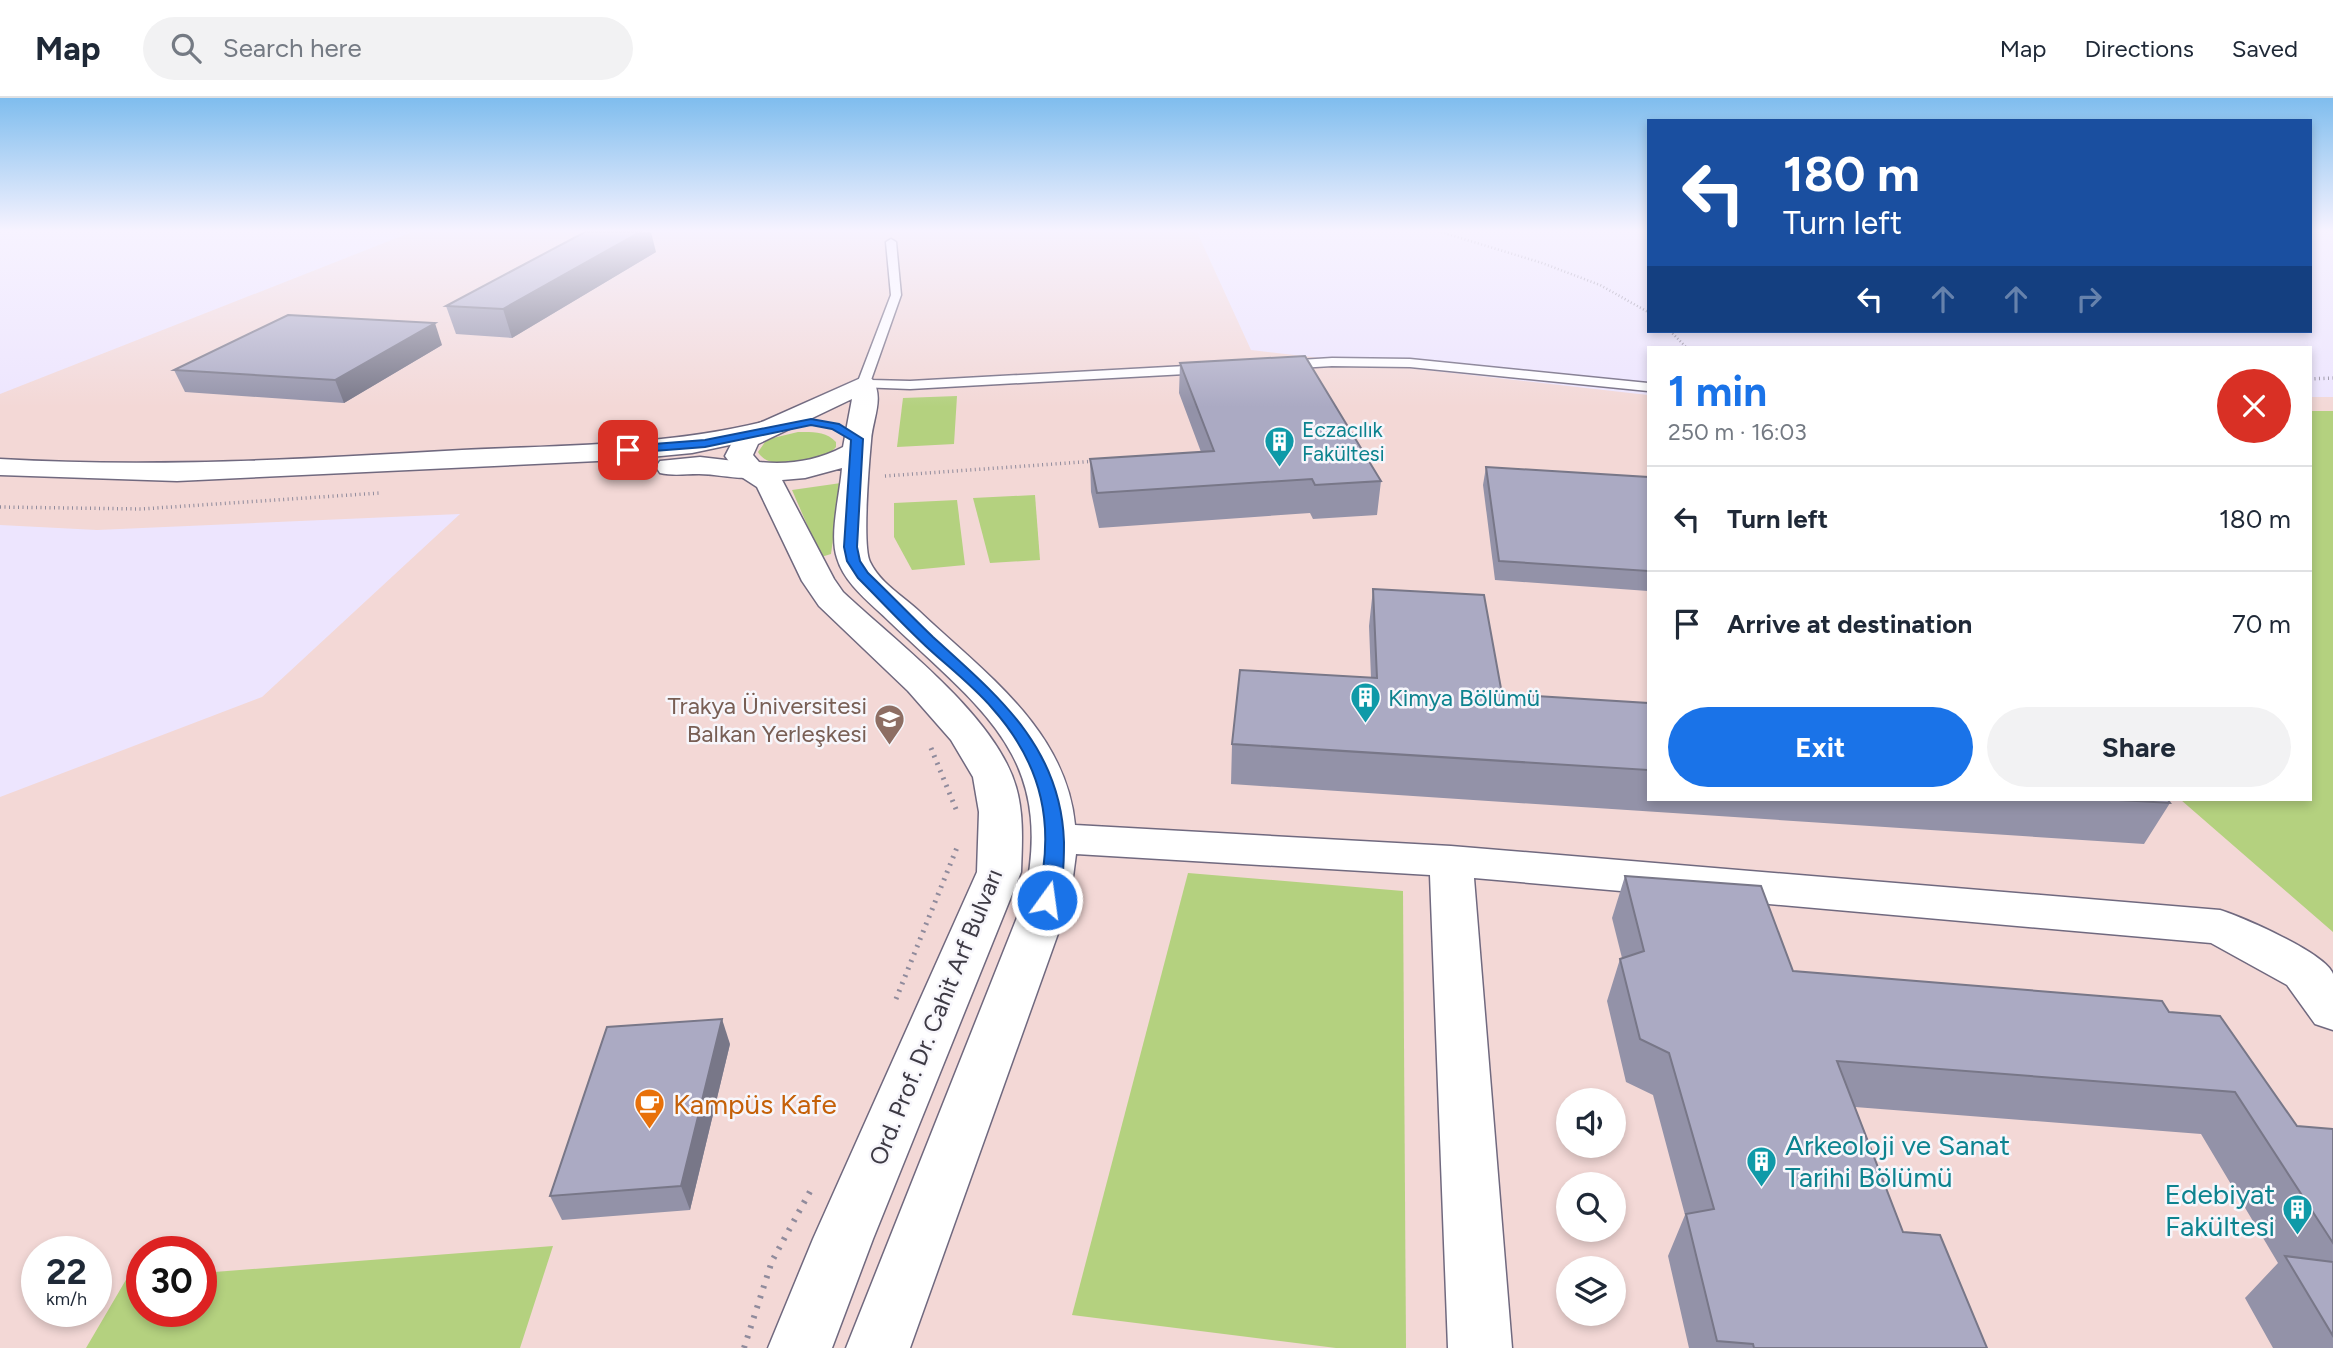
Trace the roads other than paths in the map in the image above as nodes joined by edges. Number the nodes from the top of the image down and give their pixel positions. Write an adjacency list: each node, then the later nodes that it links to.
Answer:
1 (896, 290): 4 (lane)
2 (1264, 366): 5 (lane)
3 (1223, 368): 4 (lane)
4 (863, 384): 6 (street); 7 (street)
5 (1647, 387)
6 (764, 430): 7 (street); 8 (street); 9 (street)
7 (857, 456): 9 (street); 11 (street)
8 (0, 467)
9 (750, 470): 10 (street); 14 (street, Ord. Prof. Dr. Cahit Arf Bulvarı)
10 (0, 493)
11 (1056, 838): 12 (street); 15 (street)
12 (1451, 861): 13 (street); 16 (street)
13 (2333, 1010)
14 (800, 1348)
15 (878, 1348)
16 (1480, 1348)

